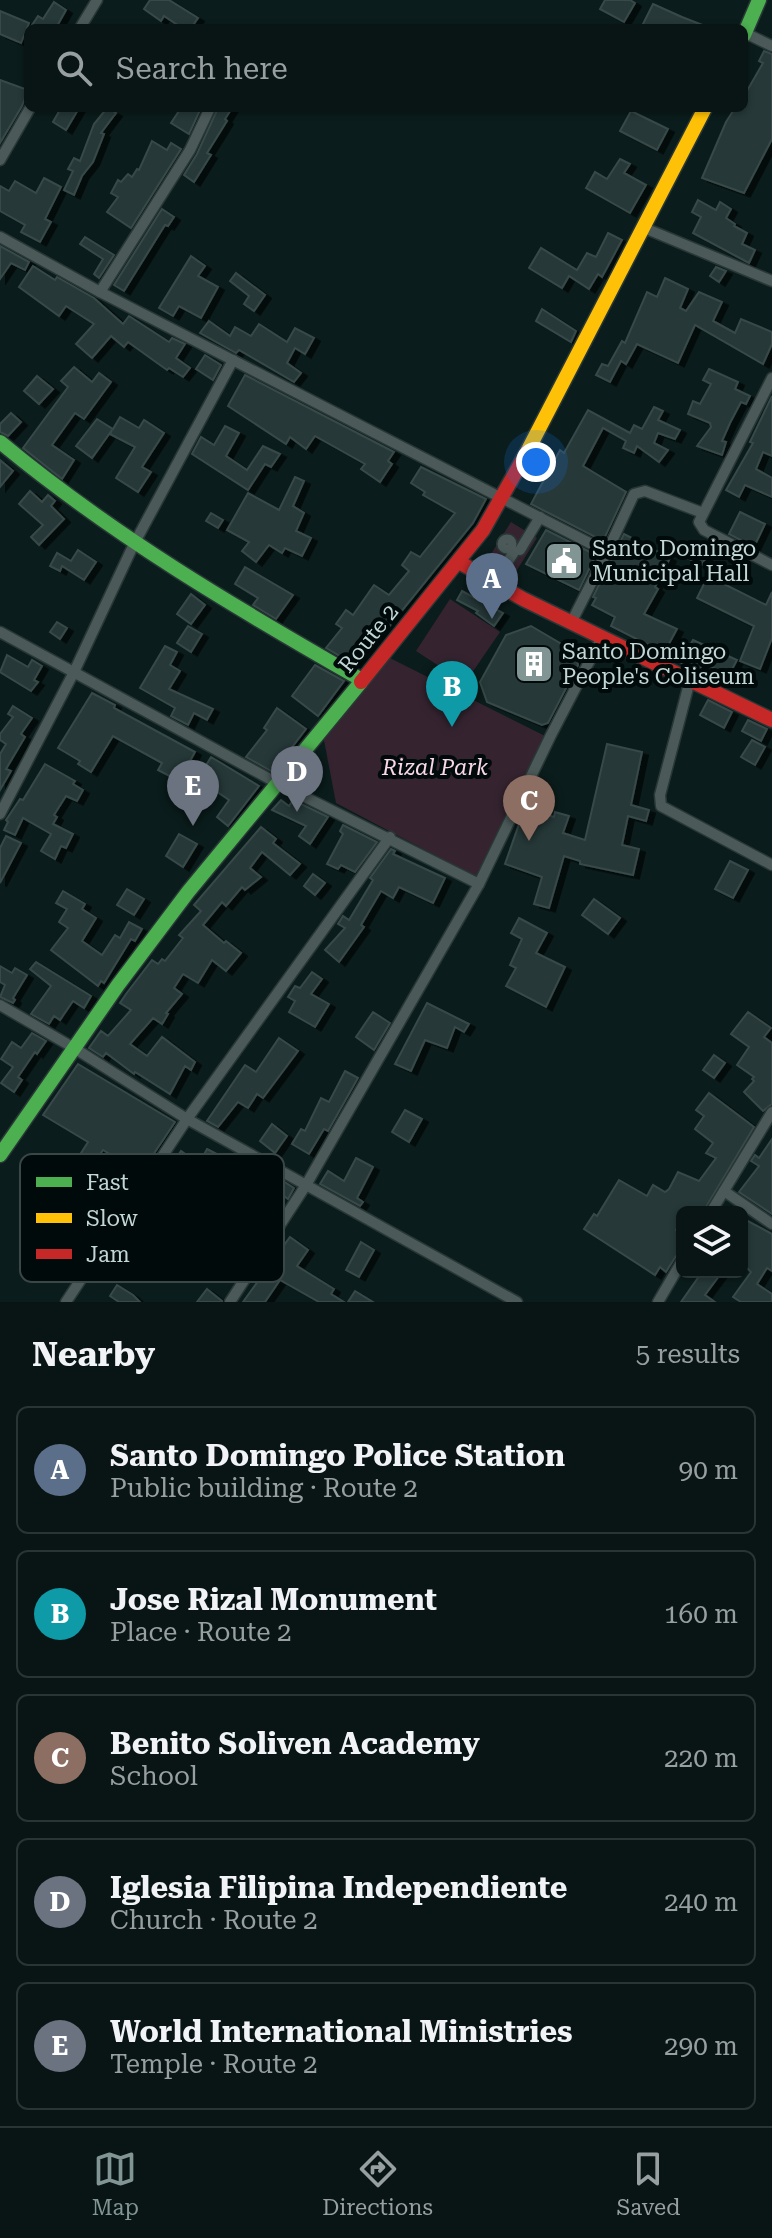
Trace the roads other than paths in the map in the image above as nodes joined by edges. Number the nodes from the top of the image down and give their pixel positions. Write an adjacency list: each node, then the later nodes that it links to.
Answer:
1 (97, 0): 3 (street)
2 (759, 0): 4 (main road)
3 (82, 24)
4 (748, 25)
5 (748, 36): 6 (street)
6 (772, 46)
7 (27, 112): 10 (street)
8 (208, 112): 15 (street)
9 (703, 112): 12 (main road, Route 2)
10 (4, 144): 11 (street)
11 (0, 160)
12 (642, 227): 14 (street); 19 (main road, Route 2)
13 (0, 237): 15 (street)
14 (772, 281)
15 (100, 292): 16 (street)
16 (233, 360): 19 (street); 23 (street)
17 (772, 378): 20 (street)
18 (0, 442): 23 (main road)
19 (503, 497): 21 (street); 22 (main road, Route 2)
20 (703, 513): 25 (street); 27 (street)
21 (538, 516): 24 (street); 25 (street)
22 (483, 530): 24 (street); 26 (main road, Route 2)
23 (133, 546): 32 (street); 33 (main road)
24 (513, 549): 28 (street)
25 (607, 552): 29 (street)
26 (459, 562): 28 (main road); 33 (main road, Route 2)
27 (772, 565)
28 (496, 584): 29 (main road)
29 (572, 621): 31 (main road)
30 (0, 632): 32 (street)
31 (602, 637): 34 (main road); 40 (street)
32 (74, 672): 36 (street); 37 (street)
33 (362, 680): 36 (main road, Route 2)
34 (690, 680): 35 (main road); 39 (street)
35 (772, 720)
36 (279, 784): 38 (street); 42 (main road, Route 2)
37 (0, 814)
38 (390, 837): 40 (street); 44 (street)
39 (772, 865)
40 (479, 884): 49 (street)
41 (0, 1005): 42 (street)
42 (74, 1048): 44 (street); 47 (main road, Route 2)
43 (772, 1112): 50 (street)
44 (187, 1119): 45 (street); 46 (street)
45 (164, 1154)
46 (250, 1154)
47 (0, 1155)
48 (284, 1173): 49 (street)
49 (306, 1185): 52 (street); 59 (street)
50 (724, 1191): 51 (street); 53 (street)
51 (715, 1206)
52 (284, 1219)
53 (772, 1224)
54 (676, 1271): 60 (street)
55 (79, 1282): 57 (street)
56 (243, 1282): 58 (street)
57 (66, 1302)
58 (230, 1302)
59 (517, 1302)
60 (658, 1302)

